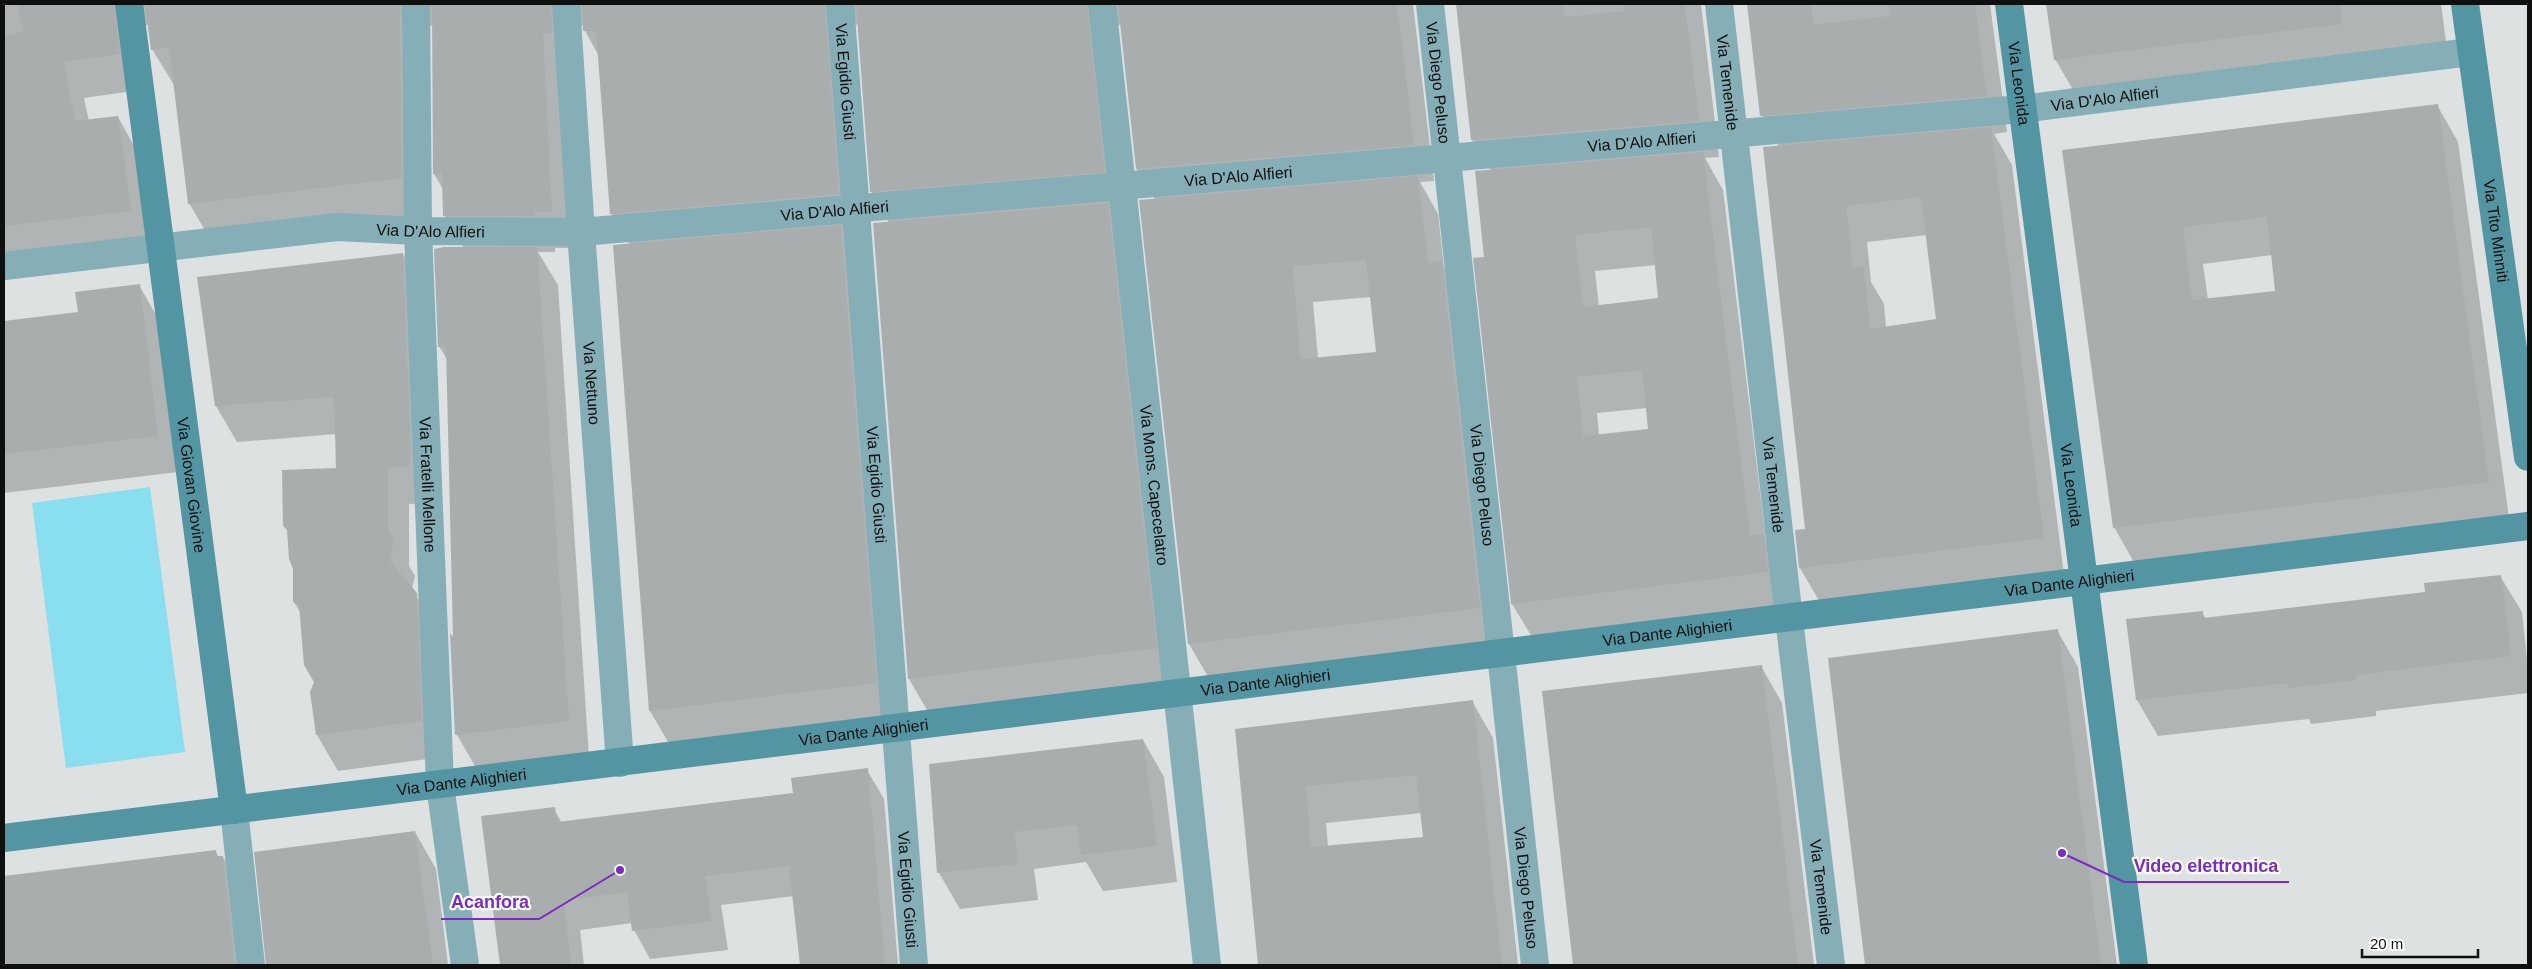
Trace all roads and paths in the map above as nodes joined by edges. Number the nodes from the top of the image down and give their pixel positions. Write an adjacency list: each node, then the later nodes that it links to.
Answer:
1 (129, 4): 18 (street, Via Giovan Giovine)
2 (416, 4): 16 (street, Via Fratelli Mellone)
3 (566, 4): 17 (street, Via Nettuno)
4 (840, 4): 15 (street, Via Egidio Giusti)
5 (1102, 4): 14 (street, Via Mons. Capecelatro)
6 (1430, 4): 13 (street, Via Diego Peluso)
7 (1719, 4): 12 (street, Via Temenide)
8 (2009, 4): 11 (street, Via Leonida)
9 (2465, 4): 10 (street, Via Tito Minniti)
10 (2470, 52): 11 (street, Via D'Alo Alfieri); 20 (street, Via Tito Minniti)
11 (2021, 109): 12 (street, Via D'Alo Alfieri); 22 (street, Via Leonida)
12 (1734, 132): 13 (street, Via D'Alo Alfieri); 23 (street, Via Temenide)
13 (1446, 158): 14 (street, Via D'Alo Alfieri); 24 (street, Via Diego Peluso)
14 (1121, 185): 15 (street, Via D'Alo Alfieri); 25 (street, Via Mons. Capecelatro)
15 (855, 208): 17 (street, Via D'Alo Alfieri); 26 (street, Via Egidio Giusti)
16 (418, 231): 17 (street, Via D'Alo Alfieri); 18 (street, Via D'Alo Alfieri); 28 (street, Via Fratelli Mellone)
17 (581, 232): 27 (street, Via Nettuno)
18 (161, 248): 19 (street, Via D'Alo Alfieri); 29 (street, Via Giovan Giovine)
19 (4, 266)
20 (2528, 458)
21 (2528, 526): 22 (street, Via Dante Alighieri)
22 (2084, 583): 23 (street, Via Dante Alighieri); 37 (street, Via Leonida)
23 (1789, 619): 24 (street, Via Dante Alighieri); 36 (street, Via Temenide)
24 (1502, 655): 25 (street, Via Dante Alighieri); 35 (street, Via Diego Peluso)
25 (1177, 694): 26 (street, Via Dante Alighieri); 34 (street, Via Mons. Capecelatro)
26 (896, 729): 27 (street, Via Dante Alighieri); 33 (street, Via Egidio Giusti)
27 (620, 763): 28 (street, Via Dante Alighieri)
28 (440, 785): 29 (street, Via Dante Alighieri); 32 (street, Via Fratelli Mellone)
29 (234, 810): 30 (street, Via Dante Alighieri); 31 (street, Via Giovan Giovine)
30 (4, 838)
31 (252, 965)
32 (465, 965)
33 (914, 965)
34 (1207, 965)
35 (1535, 965)
36 (1831, 965)
37 (2134, 965)

